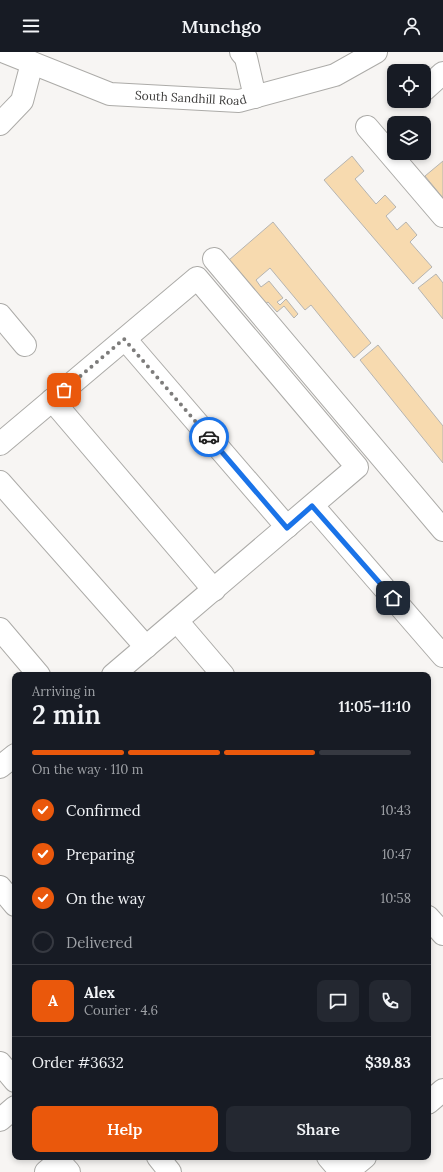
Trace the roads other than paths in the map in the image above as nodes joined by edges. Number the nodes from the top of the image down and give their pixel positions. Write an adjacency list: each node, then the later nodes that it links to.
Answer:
1 (5, 52): 4 (street, South Sandhill Road)
2 (241, 52): 7 (street)
3 (376, 52): 7 (street, South Sandhill Road)
4 (32, 63): 7 (street, South Sandhill Road); 8 (street)
5 (443, 74): 6 (street)
6 (431, 84)
7 (255, 97)
8 (0, 124)
9 (367, 126): 10 (street)
10 (443, 216)
11 (214, 259): 20 (street)
12 (0, 315): 14 (street)
13 (124, 339): 15 (street); 18 (street); 19 (street)
14 (25, 345)
15 (52, 400): 16 (street); 21 (street)
16 (0, 444)
17 (0, 482): 24 (street)
18 (312, 506): 19 (street); 25 (street)
19 (287, 528): 21 (street)
20 (443, 530)
21 (214, 590): 22 (street)
22 (177, 621): 24 (street); 28 (street)
23 (0, 629): 26 (street)
24 (146, 647): 27 (street)
25 (443, 656)
26 (36, 672)
27 (117, 672)
28 (220, 672)
29 (12, 757): 30 (street)
30 (0, 767)
31 (0, 887): 32 (street)
32 (12, 901)
33 (431, 920): 34 (street)
34 (443, 934)
35 (0, 1063): 36 (street)
36 (12, 1077)
37 (443, 1090): 38 (street)
38 (431, 1100)
39 (12, 1110): 40 (street)
40 (0, 1120)
41 (160, 1160): 46 (street)
42 (331, 1160): 47 (street)
43 (361, 1160): 48 (street)
44 (46, 1172): 45 (street)
45 (69, 1172)
46 (170, 1172)
47 (341, 1172)
48 (347, 1172)

